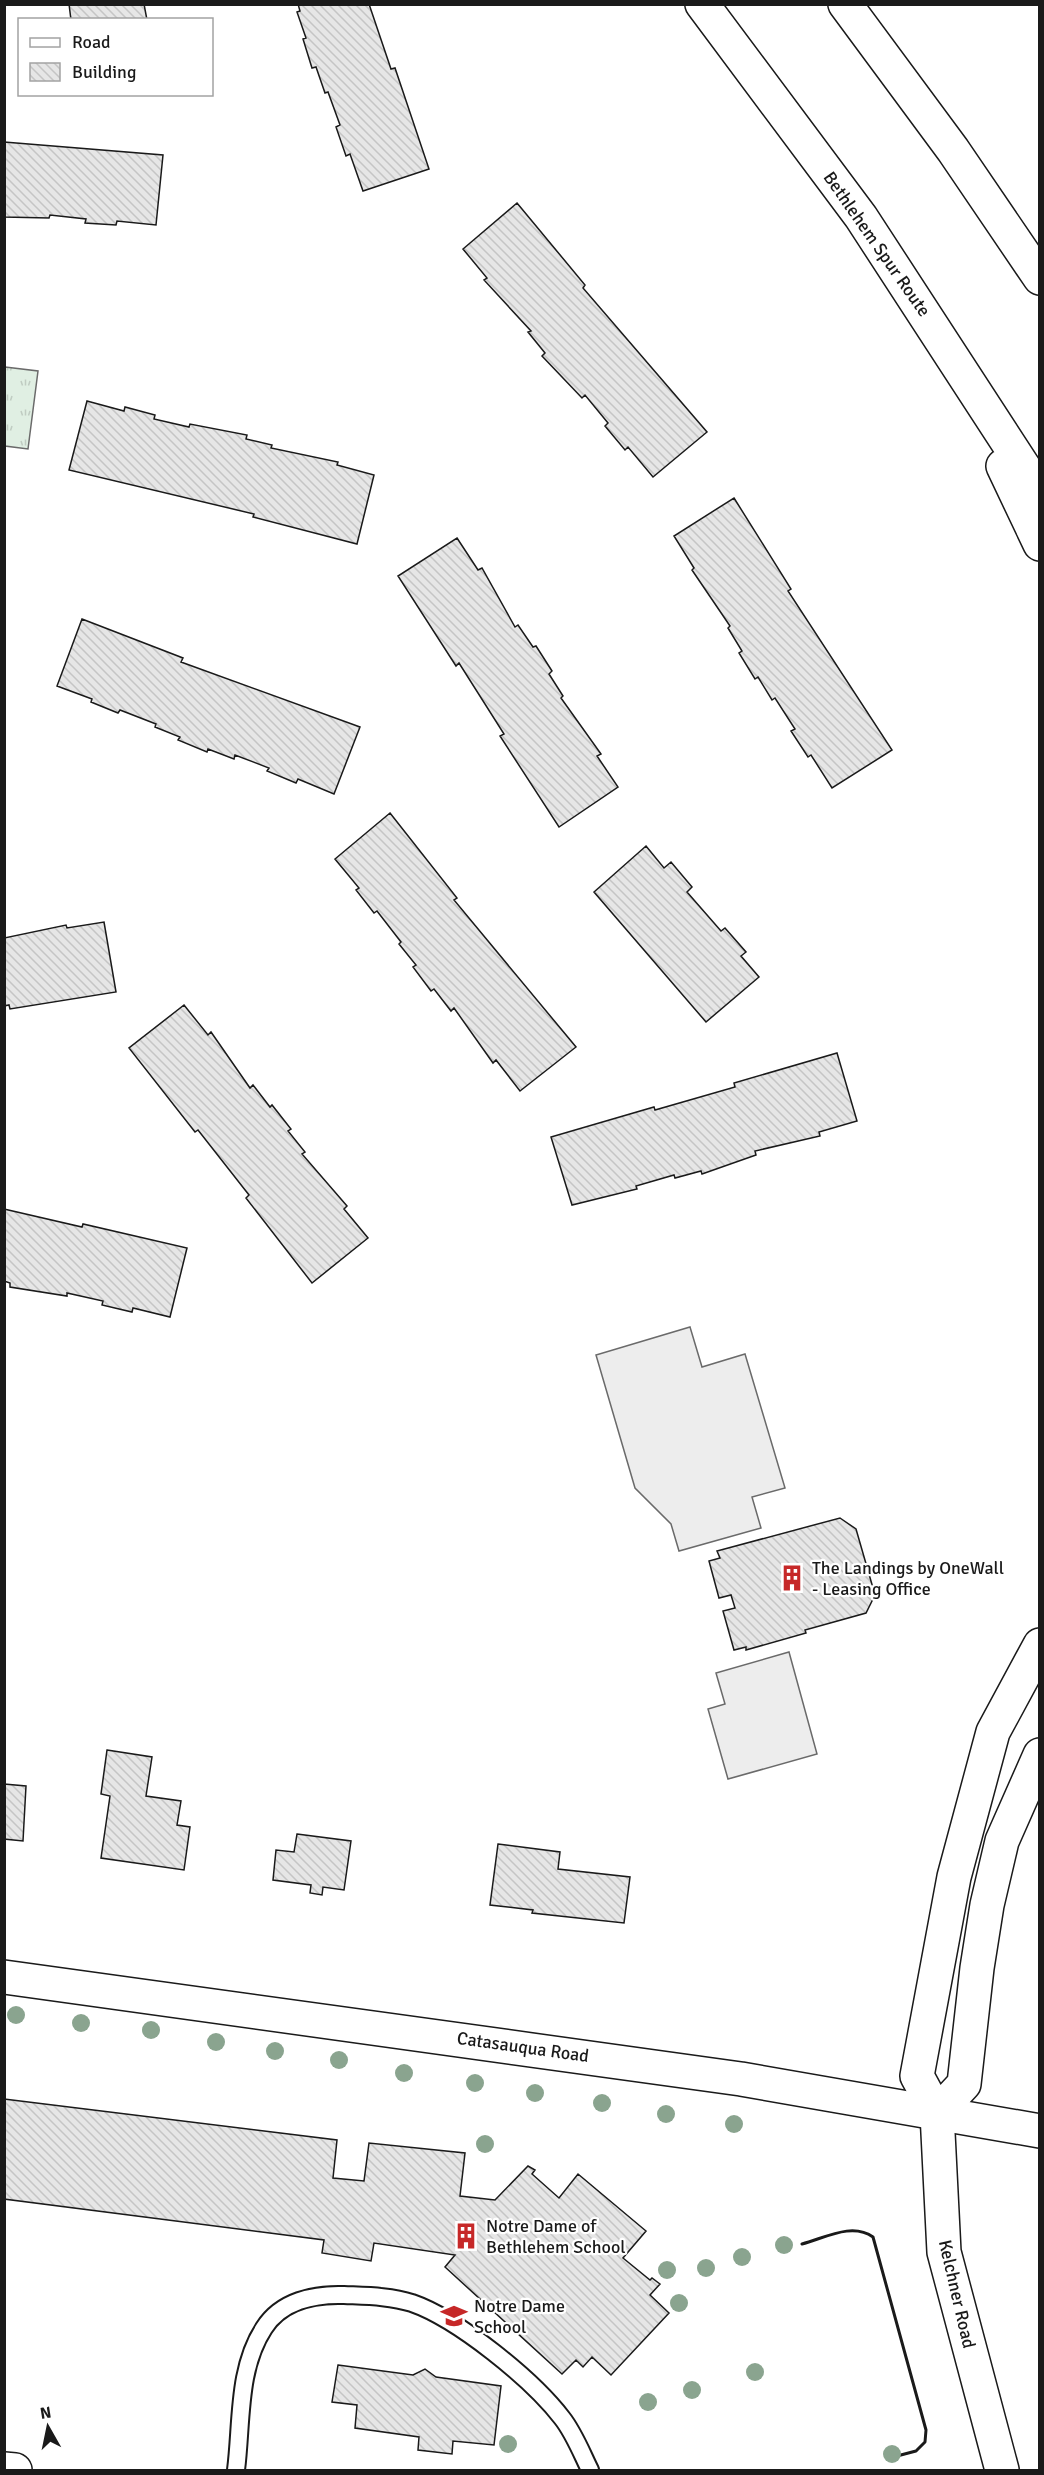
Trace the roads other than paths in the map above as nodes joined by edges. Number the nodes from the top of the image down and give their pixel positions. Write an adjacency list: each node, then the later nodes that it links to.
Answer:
1 (702, 4): 4 (main road, Bethlehem Spur Route)
2 (844, 4): 3 (main road)
3 (1040, 278)
4 (948, 348): 5 (main road, Bethlehem Spur Route); 6 (main road)
5 (1040, 492)
6 (1040, 544)
7 (1040, 1645): 10 (main road)
8 (1040, 1755): 10 (main road)
9 (4, 1977): 10 (main road, Catasauqua Road)
10 (937, 2113): 11 (main road, Catasauqua Road); 16 (main road, Kelchner Road)
11 (1040, 2131)
12 (4, 2469): 13 (main road)
13 (15, 2470)
14 (236, 2470): 15 (lane)
15 (590, 2470)
16 (1002, 2470)

